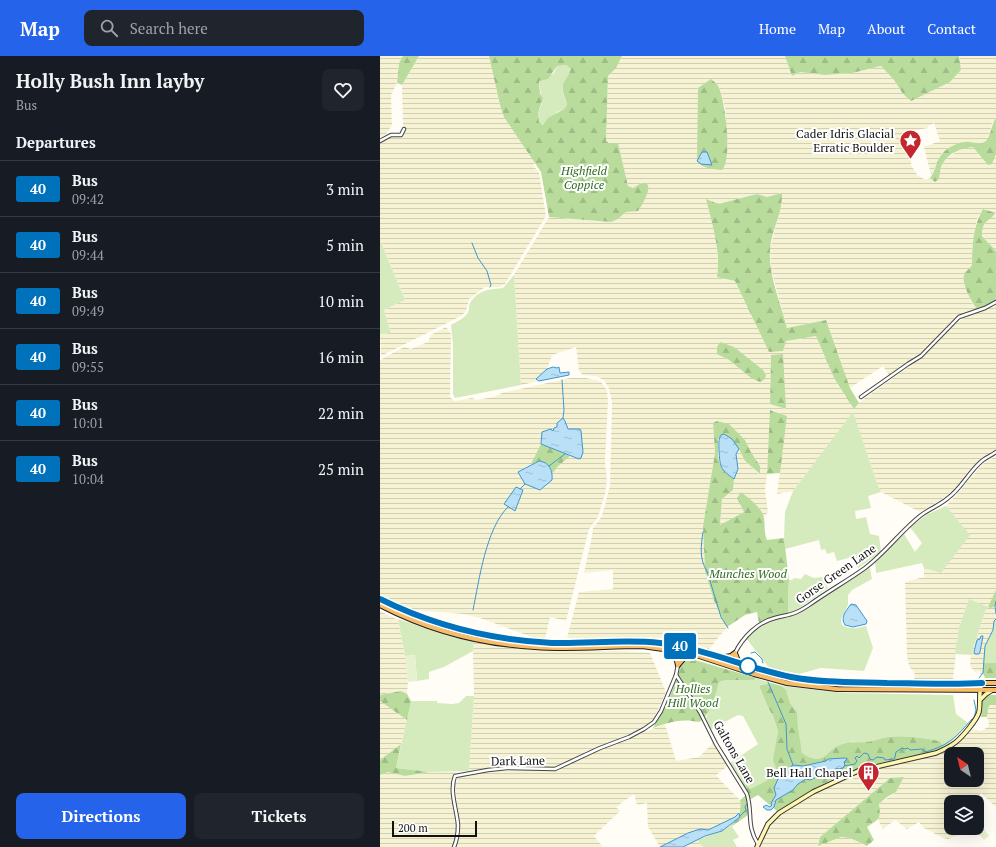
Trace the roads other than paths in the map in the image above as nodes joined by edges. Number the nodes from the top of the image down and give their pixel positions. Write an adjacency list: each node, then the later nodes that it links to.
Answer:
1 (404, 129): 2 (street)
2 (380, 141)
3 (996, 302): 4 (street)
4 (861, 398)
5 (996, 452): 9 (street, Gorse Green Lane)
6 (380, 599): 11 (highway)
7 (380, 605): 8 (highway)
8 (670, 650): 10 (highway); 13 (highway)
9 (735, 653): 11 (highway); 12 (highway)
10 (696, 655): 13 (highway); 18 (highway)
11 (719, 657): 12 (highway)
12 (739, 664): 16 (highway)
13 (678, 665): 14 (street, Dark Lane)
14 (676, 675): 22 (street, Galtons Lane); 23 (street, Dark Lane)
15 (982, 683): 16 (highway); 17 (highway); 19 (main road)
16 (947, 684): 19 (main road)
17 (996, 684)
18 (973, 690): 19 (highway); 21 (main road)
19 (980, 690): 20 (highway); 21 (main road)
20 (994, 690): 21 (main road)
21 (980, 700): 22 (main road)
22 (758, 845)
23 (454, 847)

